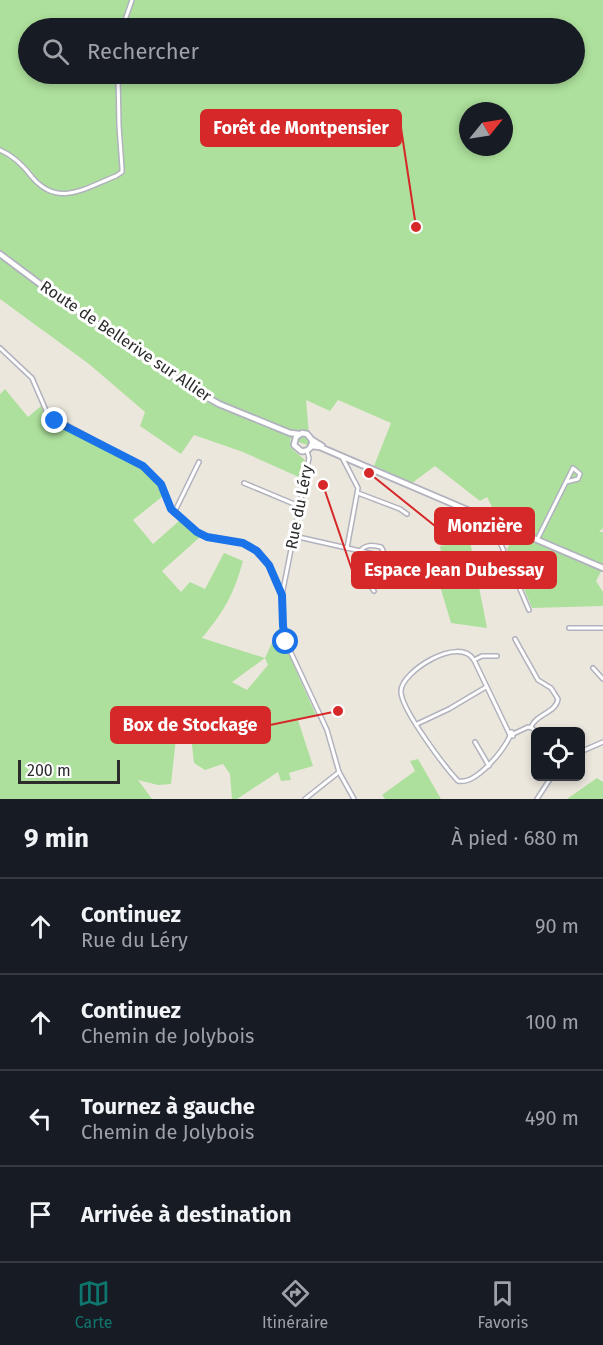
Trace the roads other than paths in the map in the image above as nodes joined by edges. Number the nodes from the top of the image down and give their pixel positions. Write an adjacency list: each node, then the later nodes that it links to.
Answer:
1 (132, 0): 2 (street)
2 (126, 18)
3 (118, 84): 4 (street)
4 (0, 150)
5 (0, 254): 7 (main road, Route de Bellerive sur Allier)
6 (0, 348): 20 (street)
7 (290, 433): 8 (main road, Route de Bellerive sur Allier); 9 (main road)
8 (299, 434): 9 (main road); 10 (main road)
9 (294, 439): 10 (main road)
10 (310, 446): 11 (main road); 14 (main road); 19 (street, Rue du Léry)
11 (342, 457): 12 (main road); 15 (street)
12 (351, 461): 14 (main road); 15 (street)
13 (199, 462): 20 (street)
14 (362, 465): 22 (main road)
15 (347, 467): 18 (street)
16 (566, 482): 16 (street); 24 (street)
17 (244, 483): 19 (street)
18 (358, 493): 21 (street); 25 (street)
19 (299, 506): 23 (street, Rue du Léry)
20 (174, 513): 29 (street)
21 (407, 514)
22 (491, 522): 24 (main road); 30 (street)
23 (294, 536): 25 (street); 29 (street, Rue du Léry)
24 (537, 540): 27 (main road)
25 (347, 548): 26 (street)
26 (360, 551): 26 (street); 28 (street)
27 (603, 568)
28 (374, 591)
29 (282, 595): 46 (street, Rue du Léry)
30 (529, 610)
31 (569, 628): 32 (street)
32 (603, 628)
33 (515, 639): 40 (street)
34 (497, 656): 35 (street)
35 (474, 660): 38 (street); 39 (street)
36 (593, 668): 37 (street)
37 (603, 679)
38 (486, 687): 39 (street); 41 (street)
39 (417, 724): 45 (street)
40 (531, 727): 41 (street)
41 (511, 734): 45 (street)
42 (475, 742): 45 (street)
43 (603, 742): 44 (street)
44 (585, 750)
45 (489, 766)
46 (339, 772): 48 (street); 49 (street, Rue du Léry)
47 (549, 781): 50 (street)
48 (305, 799)
49 (354, 799)
50 (537, 799)

